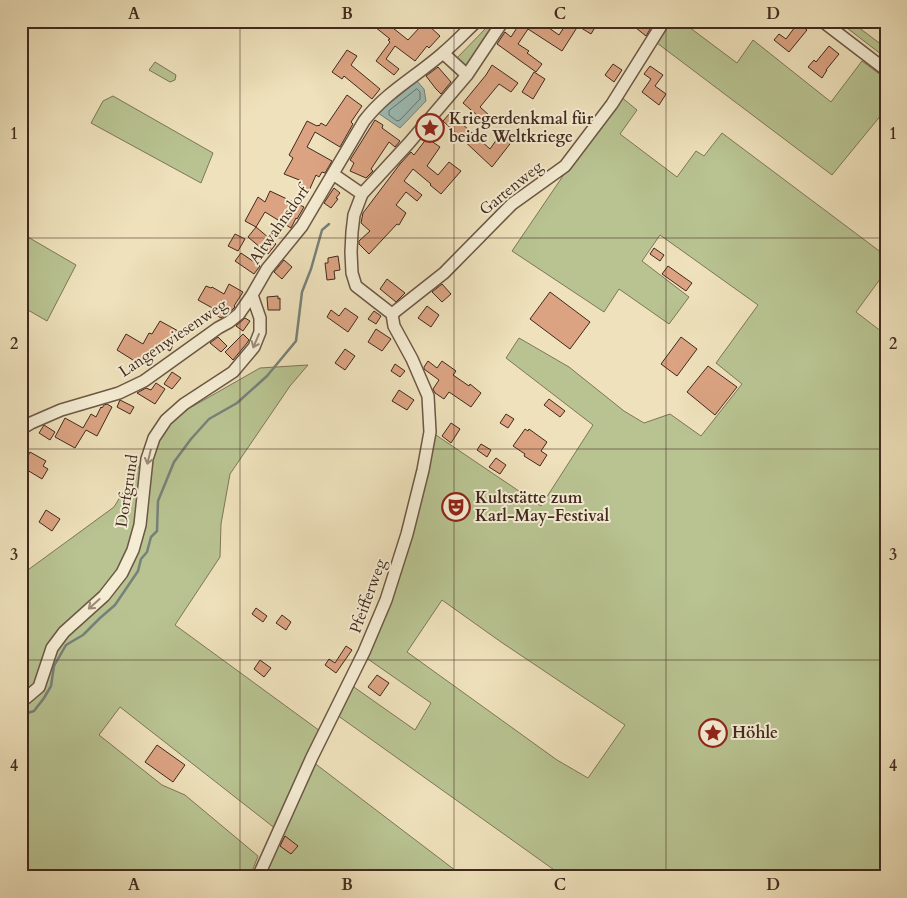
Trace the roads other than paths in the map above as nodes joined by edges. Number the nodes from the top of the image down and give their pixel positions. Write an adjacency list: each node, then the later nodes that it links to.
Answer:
1 (478, 21): 5 (street, Altwahnsdorf)
2 (664, 21): 11 (street, Gartenweg)
3 (822, 21): 6 (street)
4 (502, 22): 7 (street)
5 (443, 53): 7 (street); 8 (street, Altwahnsdorf)
6 (886, 70)
7 (467, 75): 9 (street)
8 (333, 174): 9 (street); 10 (street, Altwahnsdorf)
9 (362, 194): 11 (street)
10 (252, 295): 12 (street, Langenwiesenweg); 13 (street, Dorfgrund, one-way to 13)
11 (392, 314): 14 (street, Pfeifferweg)
12 (21, 429)
13 (21, 699)
14 (258, 877)

